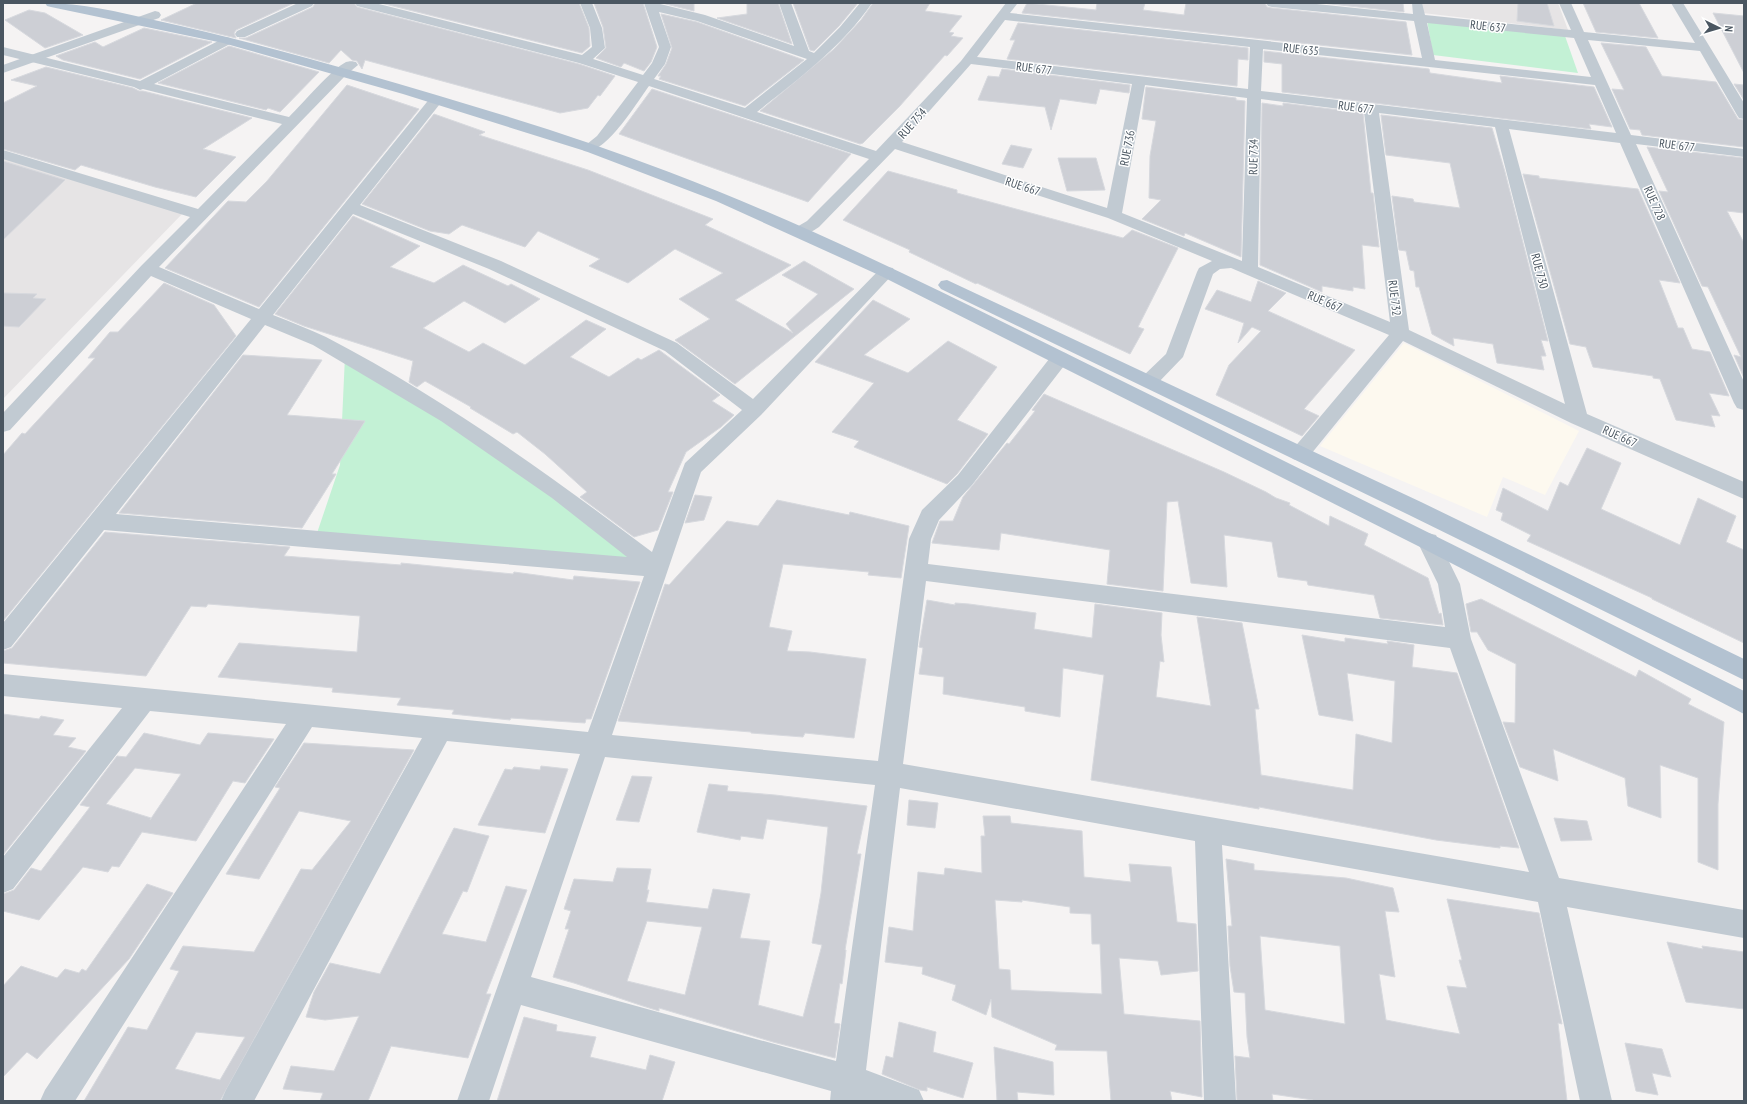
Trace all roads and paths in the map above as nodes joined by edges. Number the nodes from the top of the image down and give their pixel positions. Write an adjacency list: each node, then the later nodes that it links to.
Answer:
1 (51, 3): 15 (main road)
2 (99, 3): 15 (main road)
3 (308, 3): 18 (street)
4 (360, 3): 25 (street)
5 (586, 3): 25 (street)
6 (785, 3): 22 (street)
7 (866, 3): 24 (street)
8 (1011, 3): 14 (street, RUE 754)
9 (1272, 3): 16 (street, RUE 637)
10 (1416, 3): 16 (street)
11 (1565, 3): 17 (street, RUE 728)
12 (1676, 3): 20 (street)
13 (650, 4): 22 (street); 30 (street)
14 (1002, 16): 19 (street, RUE 635); 26 (street, RUE 754)
15 (147, 17): 18 (main road); 23 (street)
16 (1420, 18): 17 (street, RUE 637); 27 (street)
17 (1580, 35): 20 (street, RUE 637); 32 (street, RUE 728)
18 (234, 37): 29 (main road); 33 (street)
19 (1257, 44): 27 (street, RUE 635); 34 (street, RUE 734)
20 (1704, 48): 38 (street)
21 (3, 51): 23 (street)
22 (804, 53): 24 (street)
23 (34, 58): 28 (street); 33 (street)
24 (816, 58): 37 (street)
25 (584, 60): 30 (street)
26 (967, 60): 31 (street, RUE 677); 43 (street, RUE 754)
27 (1429, 63): 32 (street, RUE 635)
28 (3, 69)
29 (346, 69): 35 (main road); 39 (street); 42 (main road)
30 (645, 80): 37 (street); 42 (street)
31 (1139, 80): 34 (street, RUE 677); 49 (street, RUE 736)
32 (1600, 82): 41 (street, RUE 728)
33 (140, 86): 39 (street)
34 (1254, 94): 36 (street, RUE 677); 53 (street, RUE 734)
35 (436, 100): 42 (main road); 47 (street)
36 (1371, 108): 40 (street, RUE 677); 56 (street, RUE 732)
37 (747, 114): 46 (street)
38 (1744, 115)
39 (293, 122): 48 (street)
40 (1501, 124): 41 (street, RUE 677); 61 (street, RUE 730)
41 (1626, 139): 44 (street, RUE 677); 59 (street, RUE 728)
42 (596, 143): 50 (main road)
43 (894, 144): 46 (street, RUE 754); 49 (street, RUE 667)
44 (1744, 153)
45 (3, 154): 48 (street)
46 (879, 157): 50 (street, RUE 754)
47 (351, 206): 55 (street); 60 (street)
48 (202, 215): 52 (street)
49 (1114, 215): 51 (street, RUE 667)
50 (807, 228): 54 (main road); 58 (main road)
51 (1231, 263): 53 (street, RUE 667); 58 (street)
52 (148, 269): 55 (street); 62 (street)
53 (1250, 270): 56 (street, RUE 667)
54 (887, 272): 57 (main road); 60 (street)
55 (263, 316): 65 (street); 67 (street)
56 (1400, 333): 61 (street, RUE 667); 63 (street, RUE 732)
57 (1060, 358): 66 (main road); 68 (street)
58 (1149, 382): 63 (main road)
59 (1744, 403)
60 (754, 410): 67 (street)
61 (1578, 418): 64 (street, RUE 667)
62 (3, 425)
63 (1300, 454): 71 (main road)
64 (1744, 491)
65 (99, 521): 67 (street); 70 (street)
66 (1428, 541): 69 (street); 74 (main road)
67 (658, 568): 77 (street)
68 (916, 571): 69 (street); 78 (street)
69 (1459, 639): 81 (street)
70 (3, 640)
71 (1744, 670)
72 (3, 685): 73 (street)
73 (144, 699): 75 (street); 80 (street)
74 (1744, 703)
75 (306, 715): 76 (street); 85 (street)
76 (441, 728): 77 (street); 86 (street)
77 (597, 744): 78 (street); 83 (street)
78 (889, 774): 79 (street); 84 (street)
79 (1208, 830): 81 (street); 89 (street)
80 (3, 879)
81 (1549, 889): 82 (street); 90 (street)
82 (1744, 924)
83 (512, 988): 84 (street); 87 (street)
84 (847, 1090): 88 (street)
85 (56, 1101)
86 (237, 1101)
87 (473, 1101)
88 (908, 1101)
89 (1220, 1101)
90 (1596, 1101)

